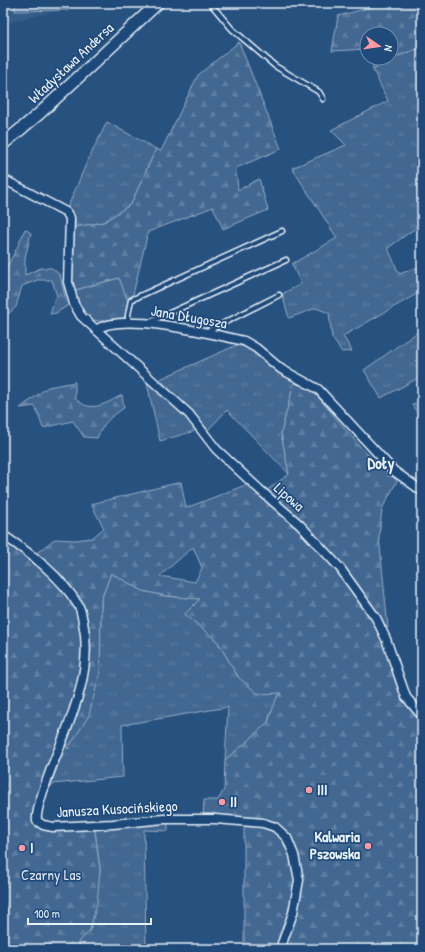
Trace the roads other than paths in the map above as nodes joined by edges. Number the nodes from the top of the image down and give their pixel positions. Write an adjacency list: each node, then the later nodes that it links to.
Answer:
1 (158, 3): 4 (main road, Władysława Andersa)
2 (210, 3): 3 (lane)
3 (323, 99)
4 (3, 144)
5 (3, 179): 11 (street)
6 (282, 231): 9 (lane)
7 (286, 260): 10 (lane)
8 (279, 295): 12 (lane)
9 (128, 323): 10 (street, Jana Długosza); 11 (street, Jana Długosza)
10 (148, 323): 12 (street, Jana Długosza)
11 (96, 330): 15 (street, Lipowa)
12 (204, 333): 13 (street, Jana Długosza)
13 (422, 491)
14 (3, 535): 16 (street, Janusza Kusocińskiego)
15 (422, 716)
16 (280, 949)

